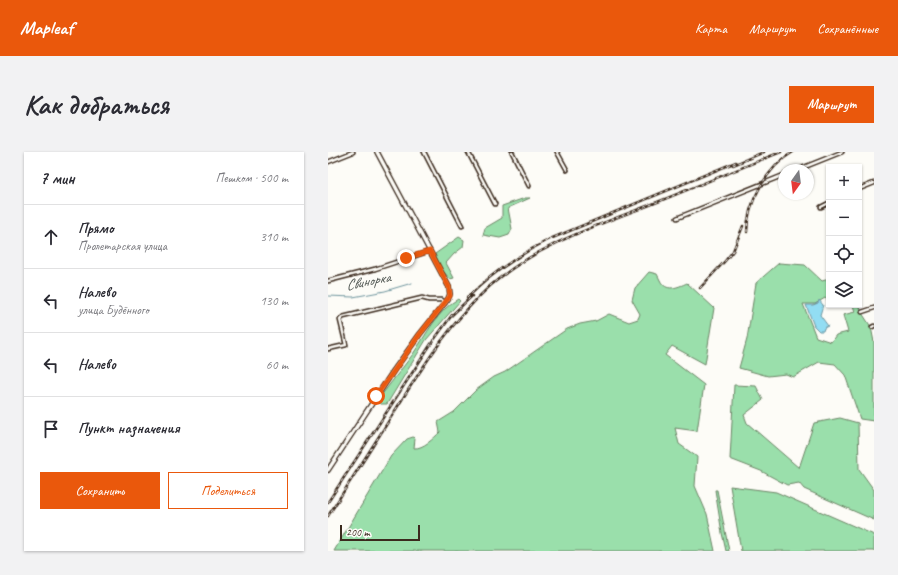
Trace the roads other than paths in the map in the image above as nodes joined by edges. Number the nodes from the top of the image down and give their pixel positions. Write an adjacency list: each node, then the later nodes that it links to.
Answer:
1 (353, 152): 8 (street)
2 (377, 152): 20 (main road)
3 (424, 152): 19 (street)
4 (468, 152): 15 (street)
5 (512, 152): 13 (street)
6 (557, 152): 10 (street)
7 (842, 152): 9 (street)
8 (328, 162)
9 (812, 164)
10 (567, 170)
11 (778, 177): 18 (street)
12 (874, 183): 14 (street)
13 (530, 186)
14 (862, 188)
15 (495, 204)
16 (826, 205): 17 (street)
17 (820, 208)
18 (677, 218)
19 (462, 226)
20 (430, 251): 21 (street); 22 (main road)
21 (328, 281)
22 (445, 303): 25 (street); 26 (main road)
23 (874, 308): 24 (street)
24 (862, 312)
25 (328, 349)
26 (328, 470)

